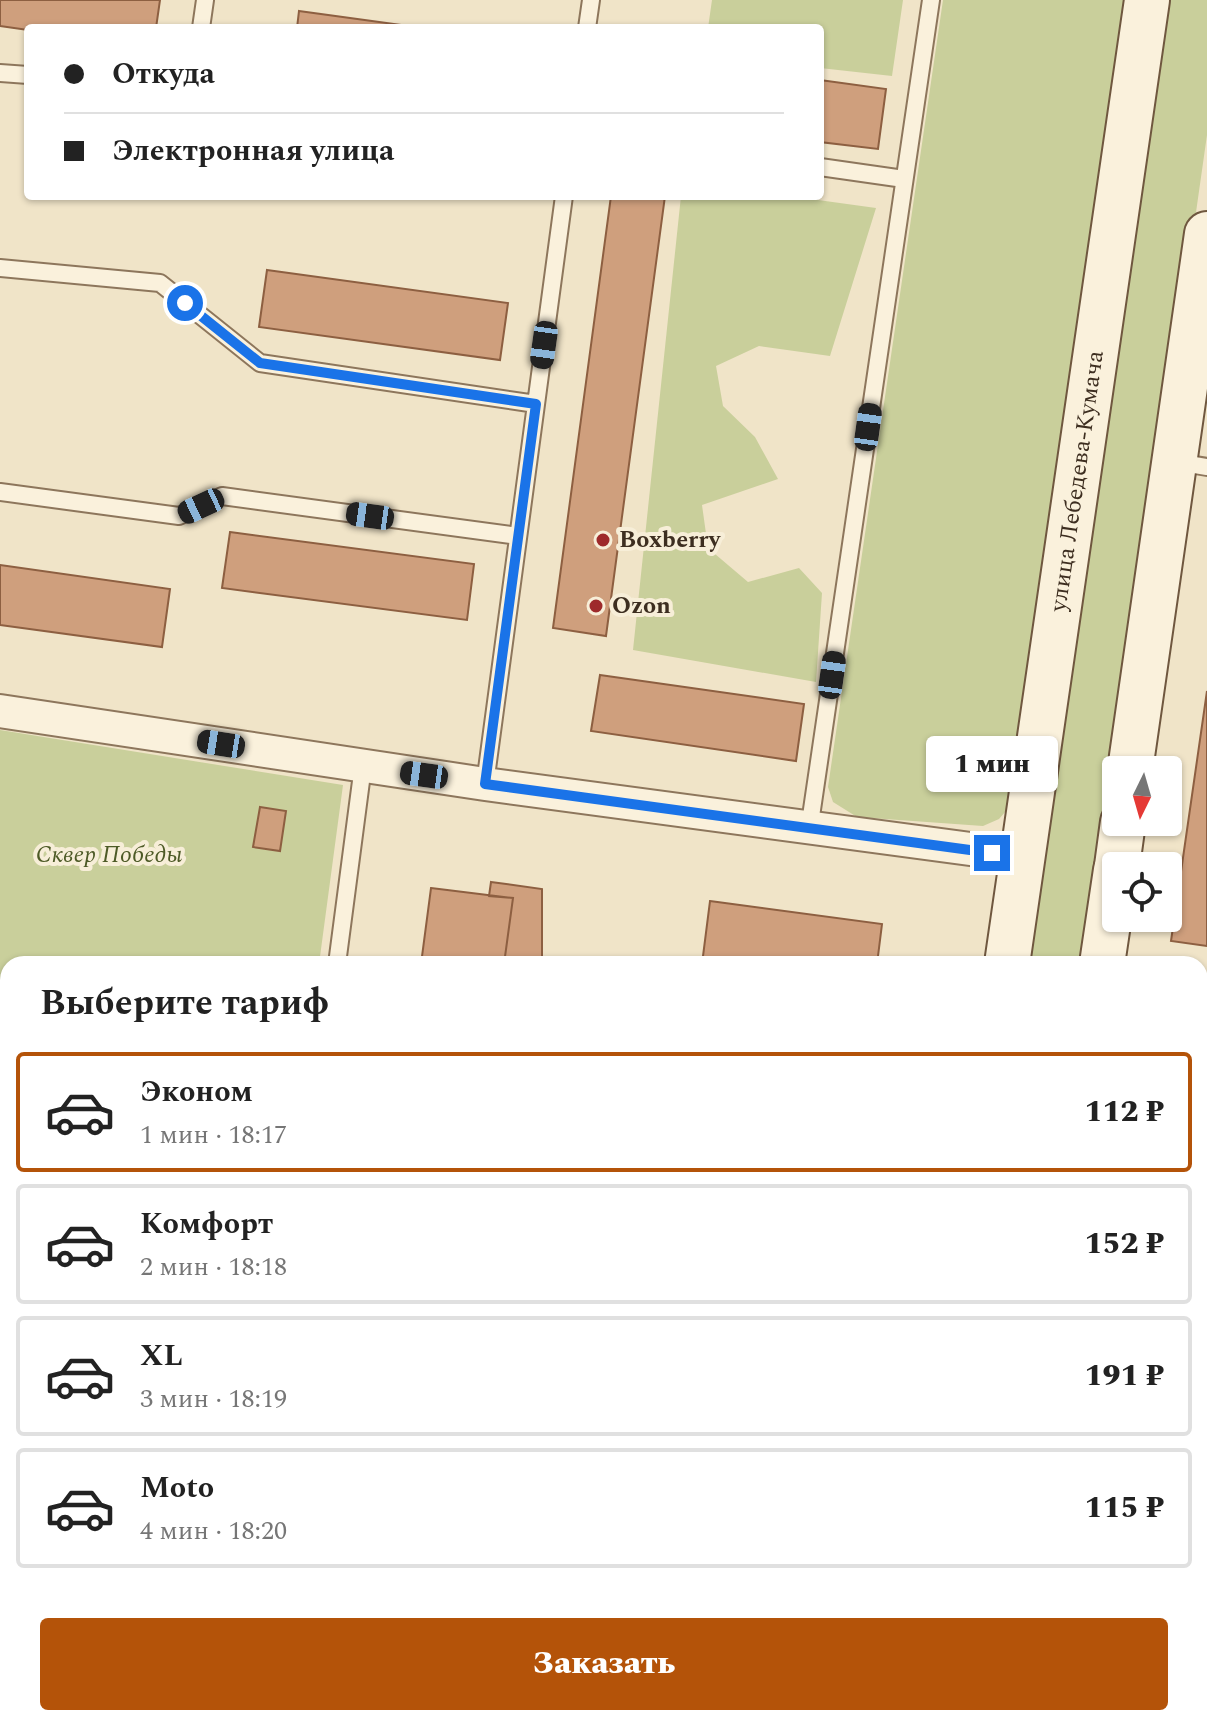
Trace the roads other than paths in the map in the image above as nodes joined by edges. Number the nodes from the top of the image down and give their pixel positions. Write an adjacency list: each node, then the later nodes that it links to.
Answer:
1 (205, 0): 5 (lane)
2 (591, 0): 6 (lane)
3 (931, 0): 10 (lane)
4 (1147, 0): 23 (street, улица Лебедева-Кумача)
5 (202, 24)
6 (588, 24)
7 (0, 73): 8 (lane)
8 (24, 75)
9 (824, 168): 10 (lane)
10 (904, 179): 22 (lane)
11 (563, 200): 14 (lane)
12 (1206, 254): 15 (street)
13 (0, 268): 14 (lane)
14 (536, 404): 17 (lane)
15 (1191, 465): 19 (street)
16 (0, 492): 17 (lane)
17 (518, 536): 21 (lane)
18 (0, 711): 20 (street)
19 (1133, 756)
20 (363, 766): 21 (street); 25 (lane)
21 (485, 784): 22 (street)
22 (809, 830): 23 (street)
23 (1022, 856): 26 (street, улица Лебедева-Кумача)
24 (1107, 932): 27 (street)
25 (338, 956)
26 (1008, 956)
27 (1103, 956)

